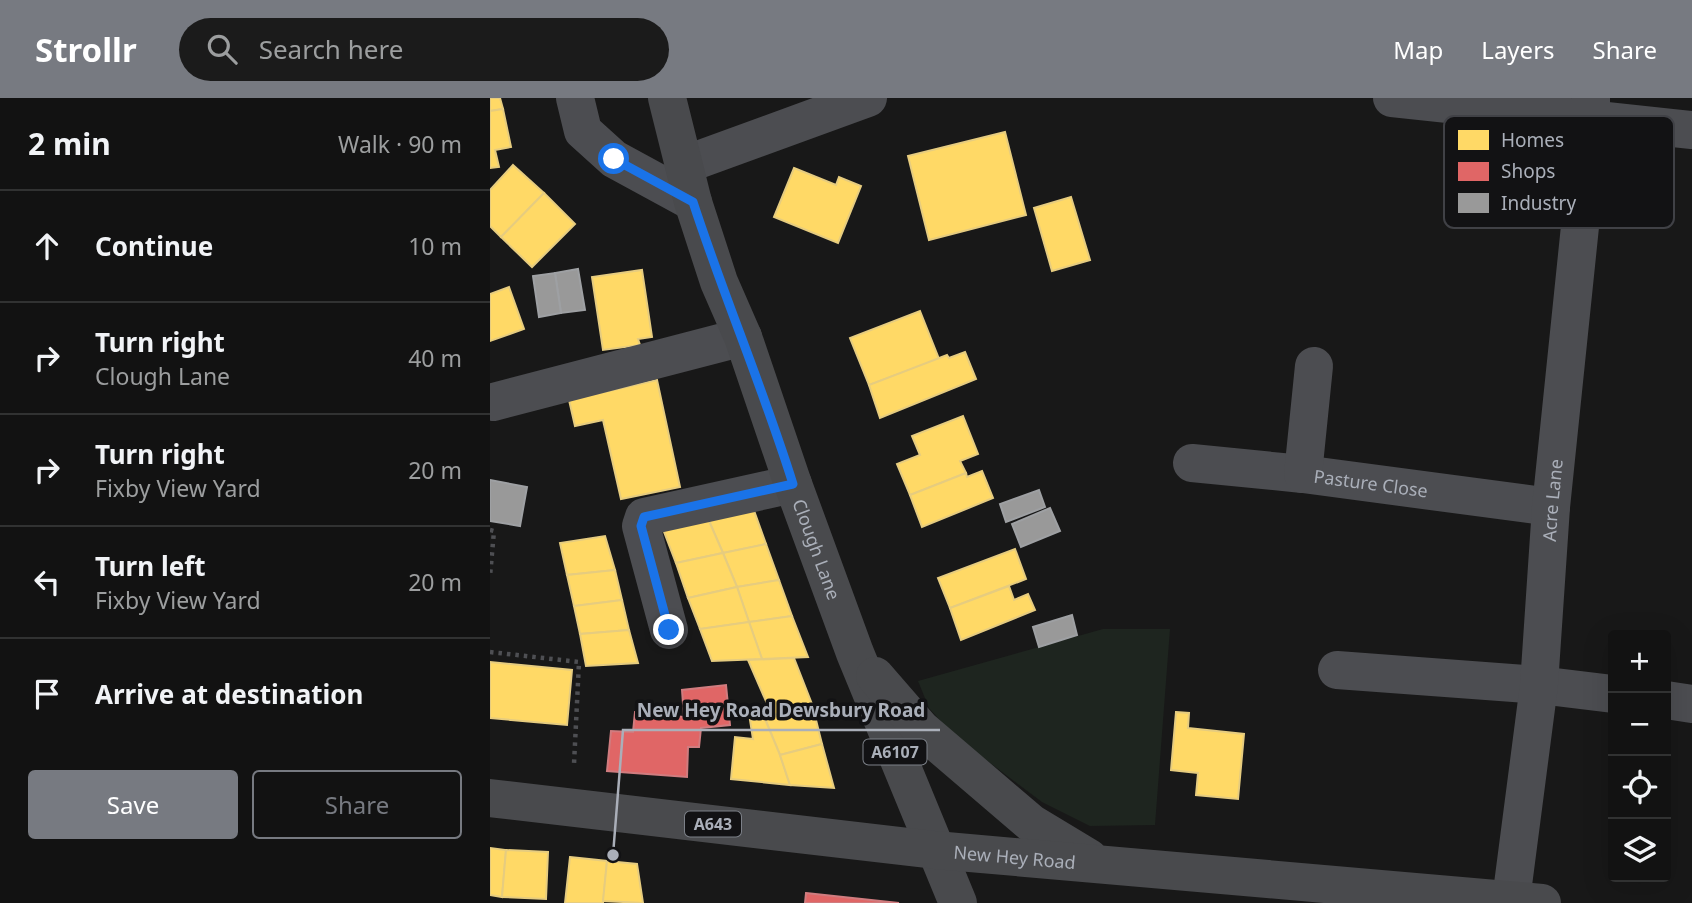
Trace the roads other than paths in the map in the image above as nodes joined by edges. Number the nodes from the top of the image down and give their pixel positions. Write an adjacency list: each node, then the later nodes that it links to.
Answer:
1 (575, 98): 10 (street)
2 (667, 98): 9 (main road, Clough Lane / A6107)
3 (868, 98): 9 (street)
4 (1392, 98): 5 (street)
5 (1591, 109): 6 (street)
6 (1625, 116)
7 (1674, 126): 8 (street)
8 (1692, 130)
9 (684, 165): 10 (main road, Clough Lane / A6107)
10 (693, 202): 12 (main road, Clough Lane / A6107)
11 (1579, 228): 18 (street, Acre Lane)
12 (743, 337): 14 (street); 17 (main road, Clough Lane / A6107)
13 (1314, 366): 16 (street)
14 (493, 402)
15 (1192, 463): 16 (street, Pasture Close)
16 (1303, 474): 18 (street, Pasture Close)
17 (793, 484): 19 (street); 20 (main road, Clough Lane / A6107)
18 (1551, 507): 22 (street, Acre Lane)
19 (669, 630)
20 (855, 653): 27 (main road, Clough Lane / A6107); 28 (main road)
21 (1337, 670): 22 (street)
22 (1539, 685): 23 (street); 29 (street, Acre Lane)
23 (1608, 693)
24 (1671, 701): 25 (street)
25 (1692, 704)
26 (490, 797): 27 (main road, New Hey Road / A643)
27 (935, 850): 28 (main road, New Hey Road / A643); 30 (main road, Clough Lane)
28 (1097, 862): 29 (main road, New Hey Road / A643)
29 (1527, 902)
30 (958, 903)

